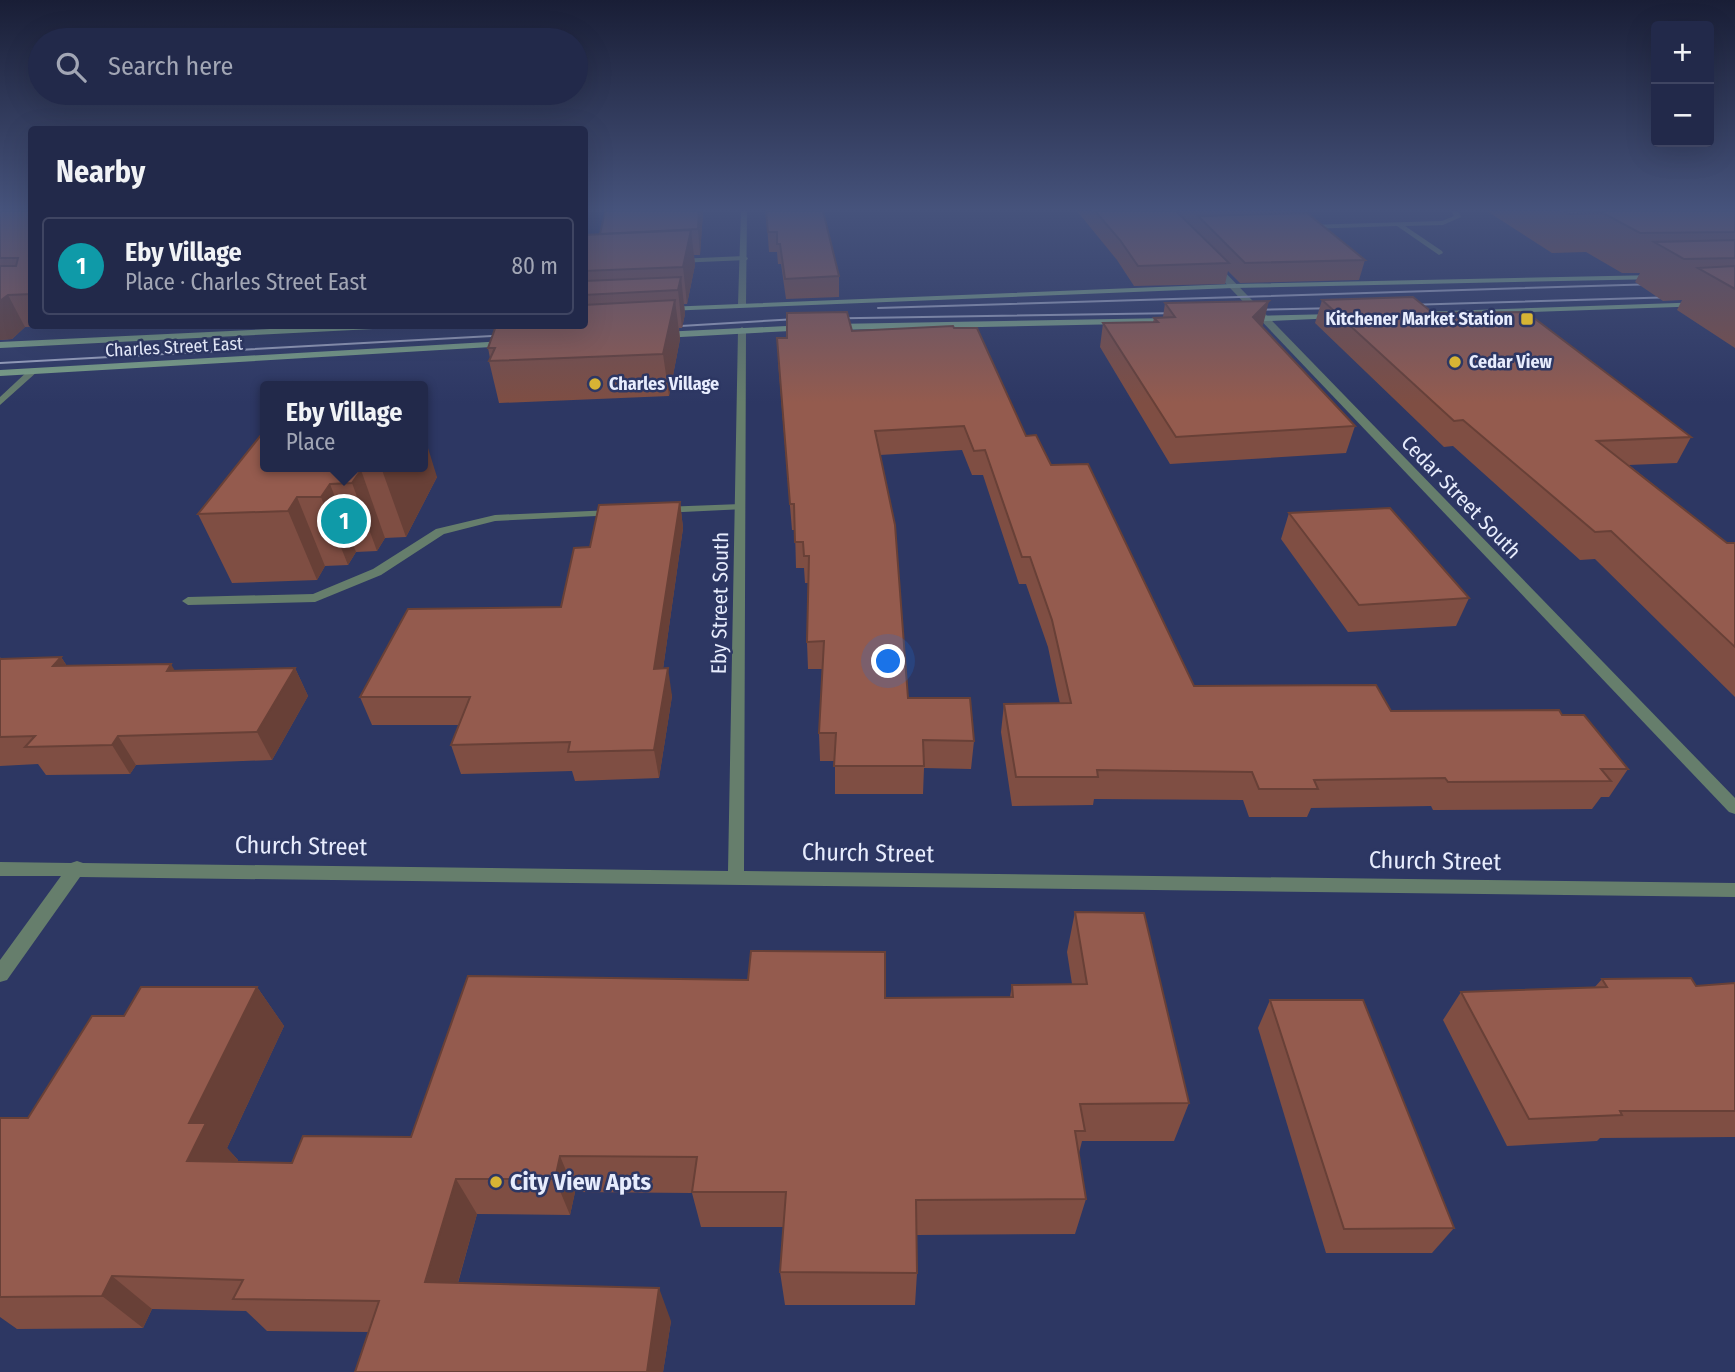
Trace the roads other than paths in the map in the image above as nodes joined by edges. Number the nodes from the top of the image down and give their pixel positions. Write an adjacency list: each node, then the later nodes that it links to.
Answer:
1 (743, 275): 6 (street)
2 (1222, 275): 4 (street, Cedar Street South)
3 (1669, 277): 4 (main road)
4 (1233, 286): 6 (main road); 10 (street, Cedar Street South)
5 (1735, 303): 8 (main road)
6 (742, 304): 7 (main road)
7 (650, 310)
8 (1400, 314)
9 (1347, 316): 10 (main road)
10 (1264, 319): 11 (main road); 27 (street, Cedar Street South)
11 (1231, 320)
12 (1176, 321): 13 (main road)
13 (826, 327)
14 (812, 328): 16 (main road)
15 (314, 329): 19 (main road, Charles Street East)
16 (742, 330): 17 (main road); 23 (street, Eby Street South)
17 (646, 336)
18 (523, 343): 20 (main road, Charles Street East)
19 (0, 345)
20 (33, 371): 21 (main road, Charles Street East); 22 (street)
21 (0, 373)
22 (0, 402)
23 (741, 507): 24 (street); 30 (street, Eby Street South)
24 (650, 511)
25 (623, 512): 26 (street)
26 (188, 601)
27 (1735, 808)
28 (0, 869): 29 (street, Church Street)
29 (77, 869): 30 (street, Church Street); 32 (street)
30 (736, 876): 31 (street, Church Street)
31 (1735, 890)
32 (0, 974)

